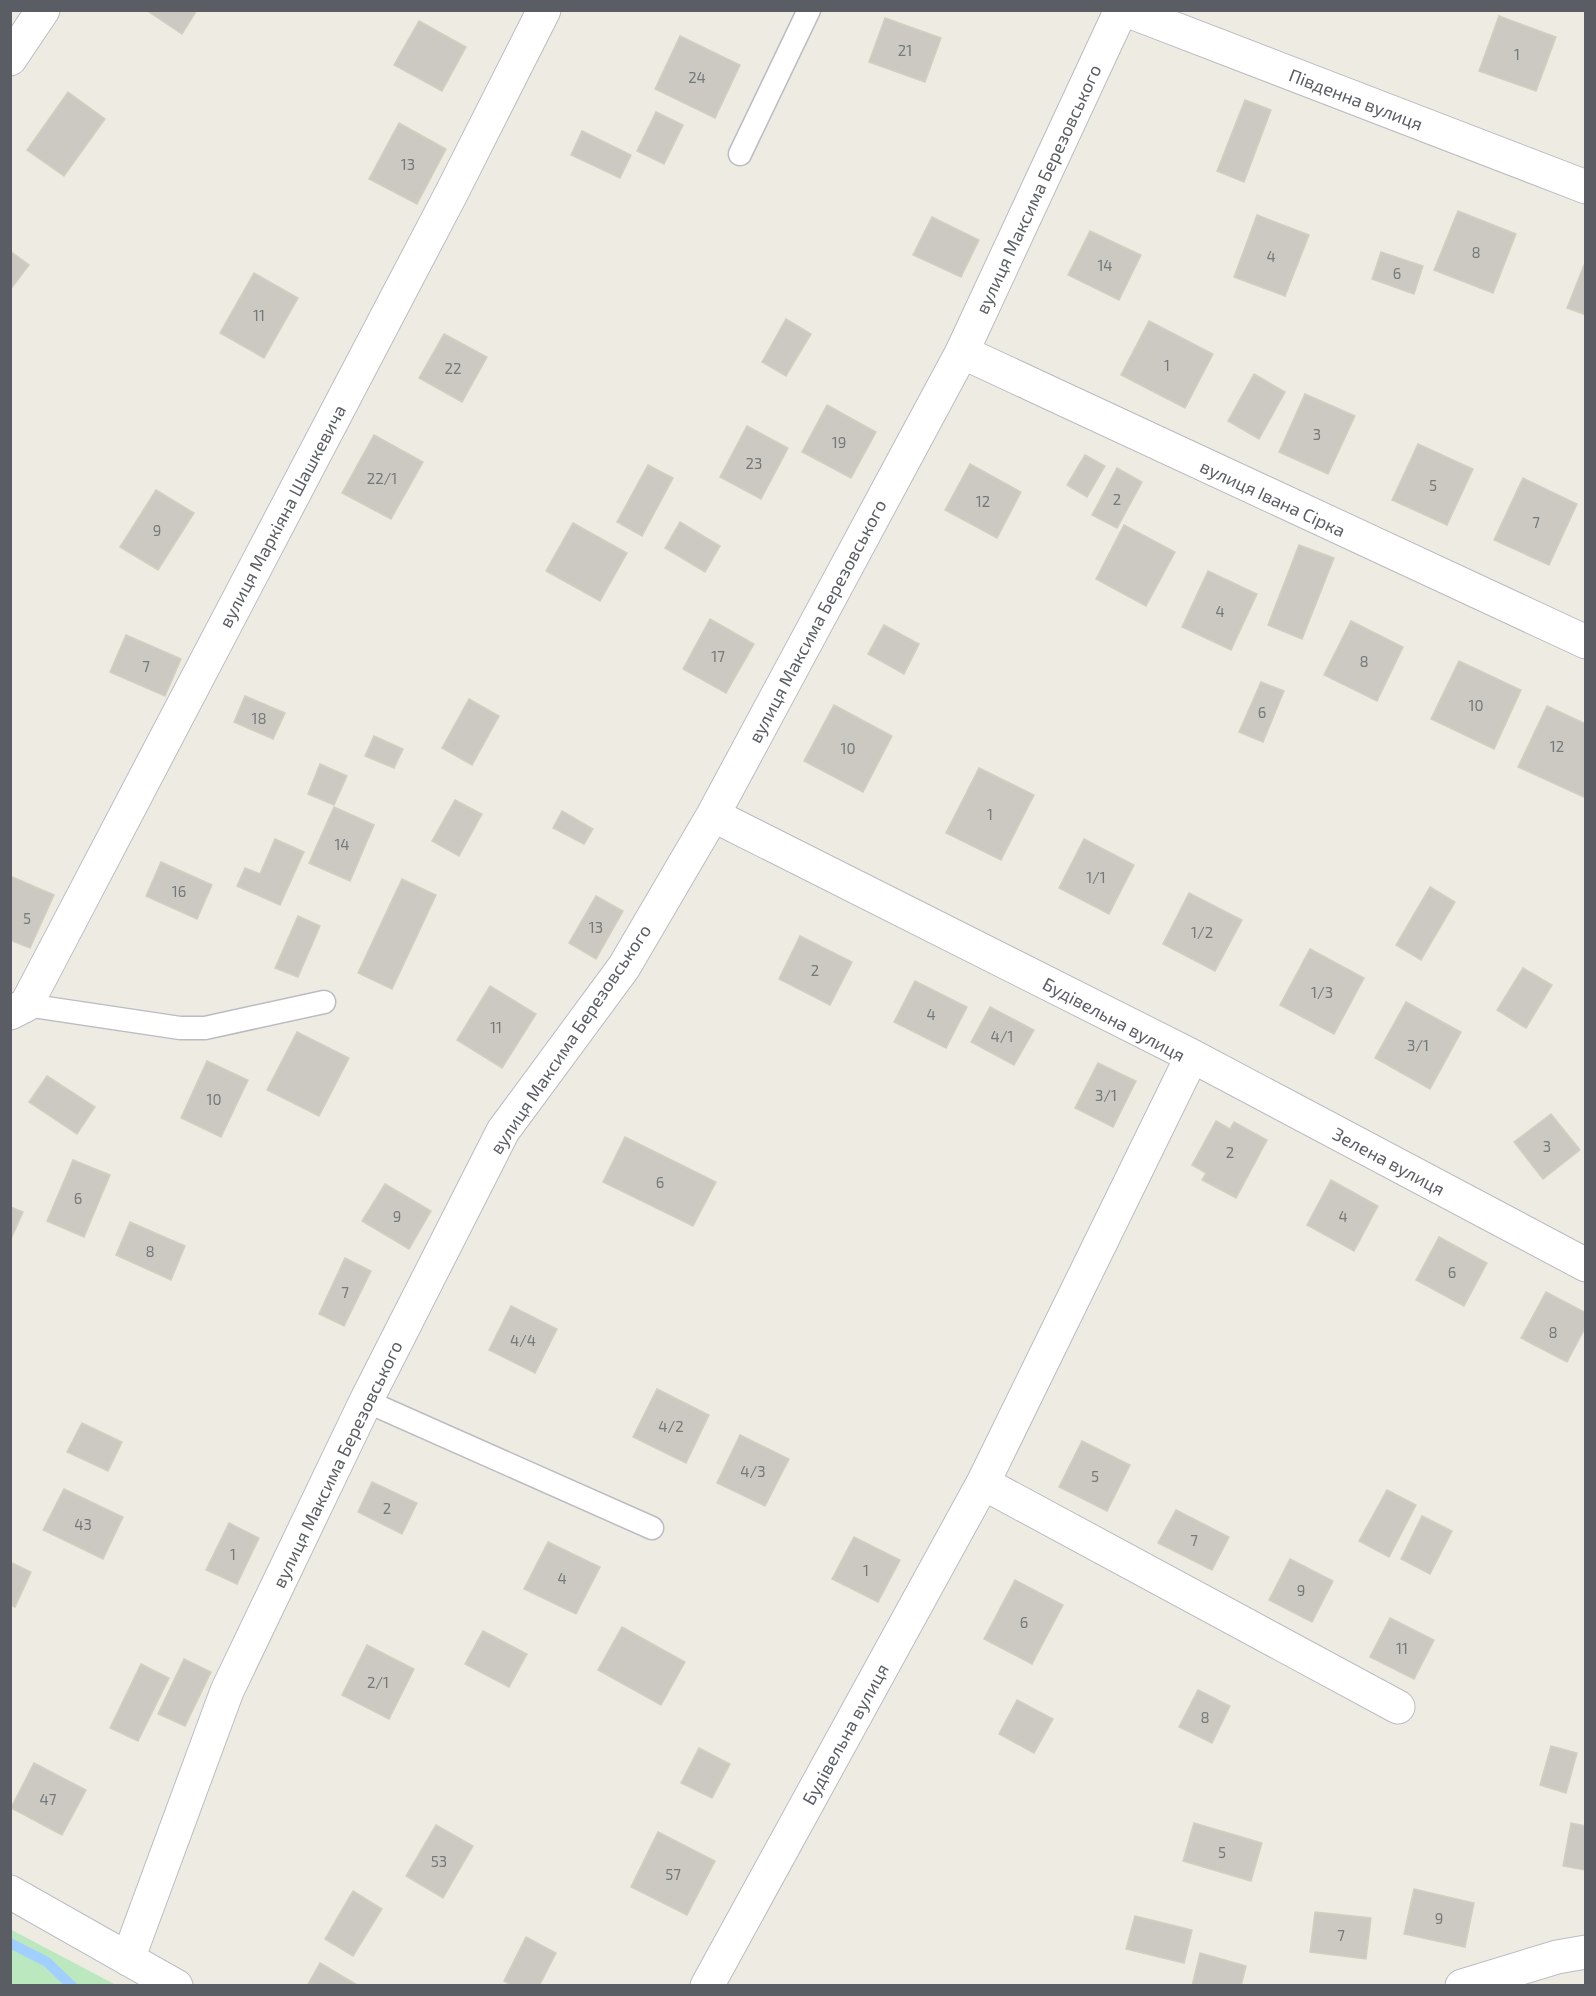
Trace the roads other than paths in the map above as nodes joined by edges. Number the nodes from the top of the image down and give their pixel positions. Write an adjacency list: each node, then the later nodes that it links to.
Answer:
1 (43, 10): 6 (street)
2 (544, 10): 13 (street, вулиця Маркіяна Шашкевича)
3 (809, 10): 7 (lane)
4 (1120, 10): 9 (street, вулиця Максима Березовського)
5 (1126, 10): 8 (street, Південна вулиця)
6 (10, 59)
7 (740, 154)
8 (1586, 187)
9 (962, 352): 10 (street, вулиця Івана Сірка); 11 (street, вулиця Максима Березовського)
10 (1586, 642)
11 (713, 815): 14 (street, Будівельна вулиця); 16 (street, вулиця Максима Березовського)
12 (324, 1002): 13 (lane)
13 (18, 1009)
14 (1192, 1056): 15 (street, Зелена вулиця); 17 (street, Будівельна вулиця)
15 (1586, 1265)
16 (366, 1401): 18 (lane); 22 (street, вулиця Максима Березовського)
17 (983, 1483): 19 (street); 24 (street, Будівельна вулиця)
18 (652, 1528)
19 (1398, 1707)
20 (10, 1892): 22 (street)
21 (1586, 1952): 25 (street)
22 (128, 1959): 23 (street)
23 (176, 1986)
24 (706, 1986)
25 (1462, 1986)

